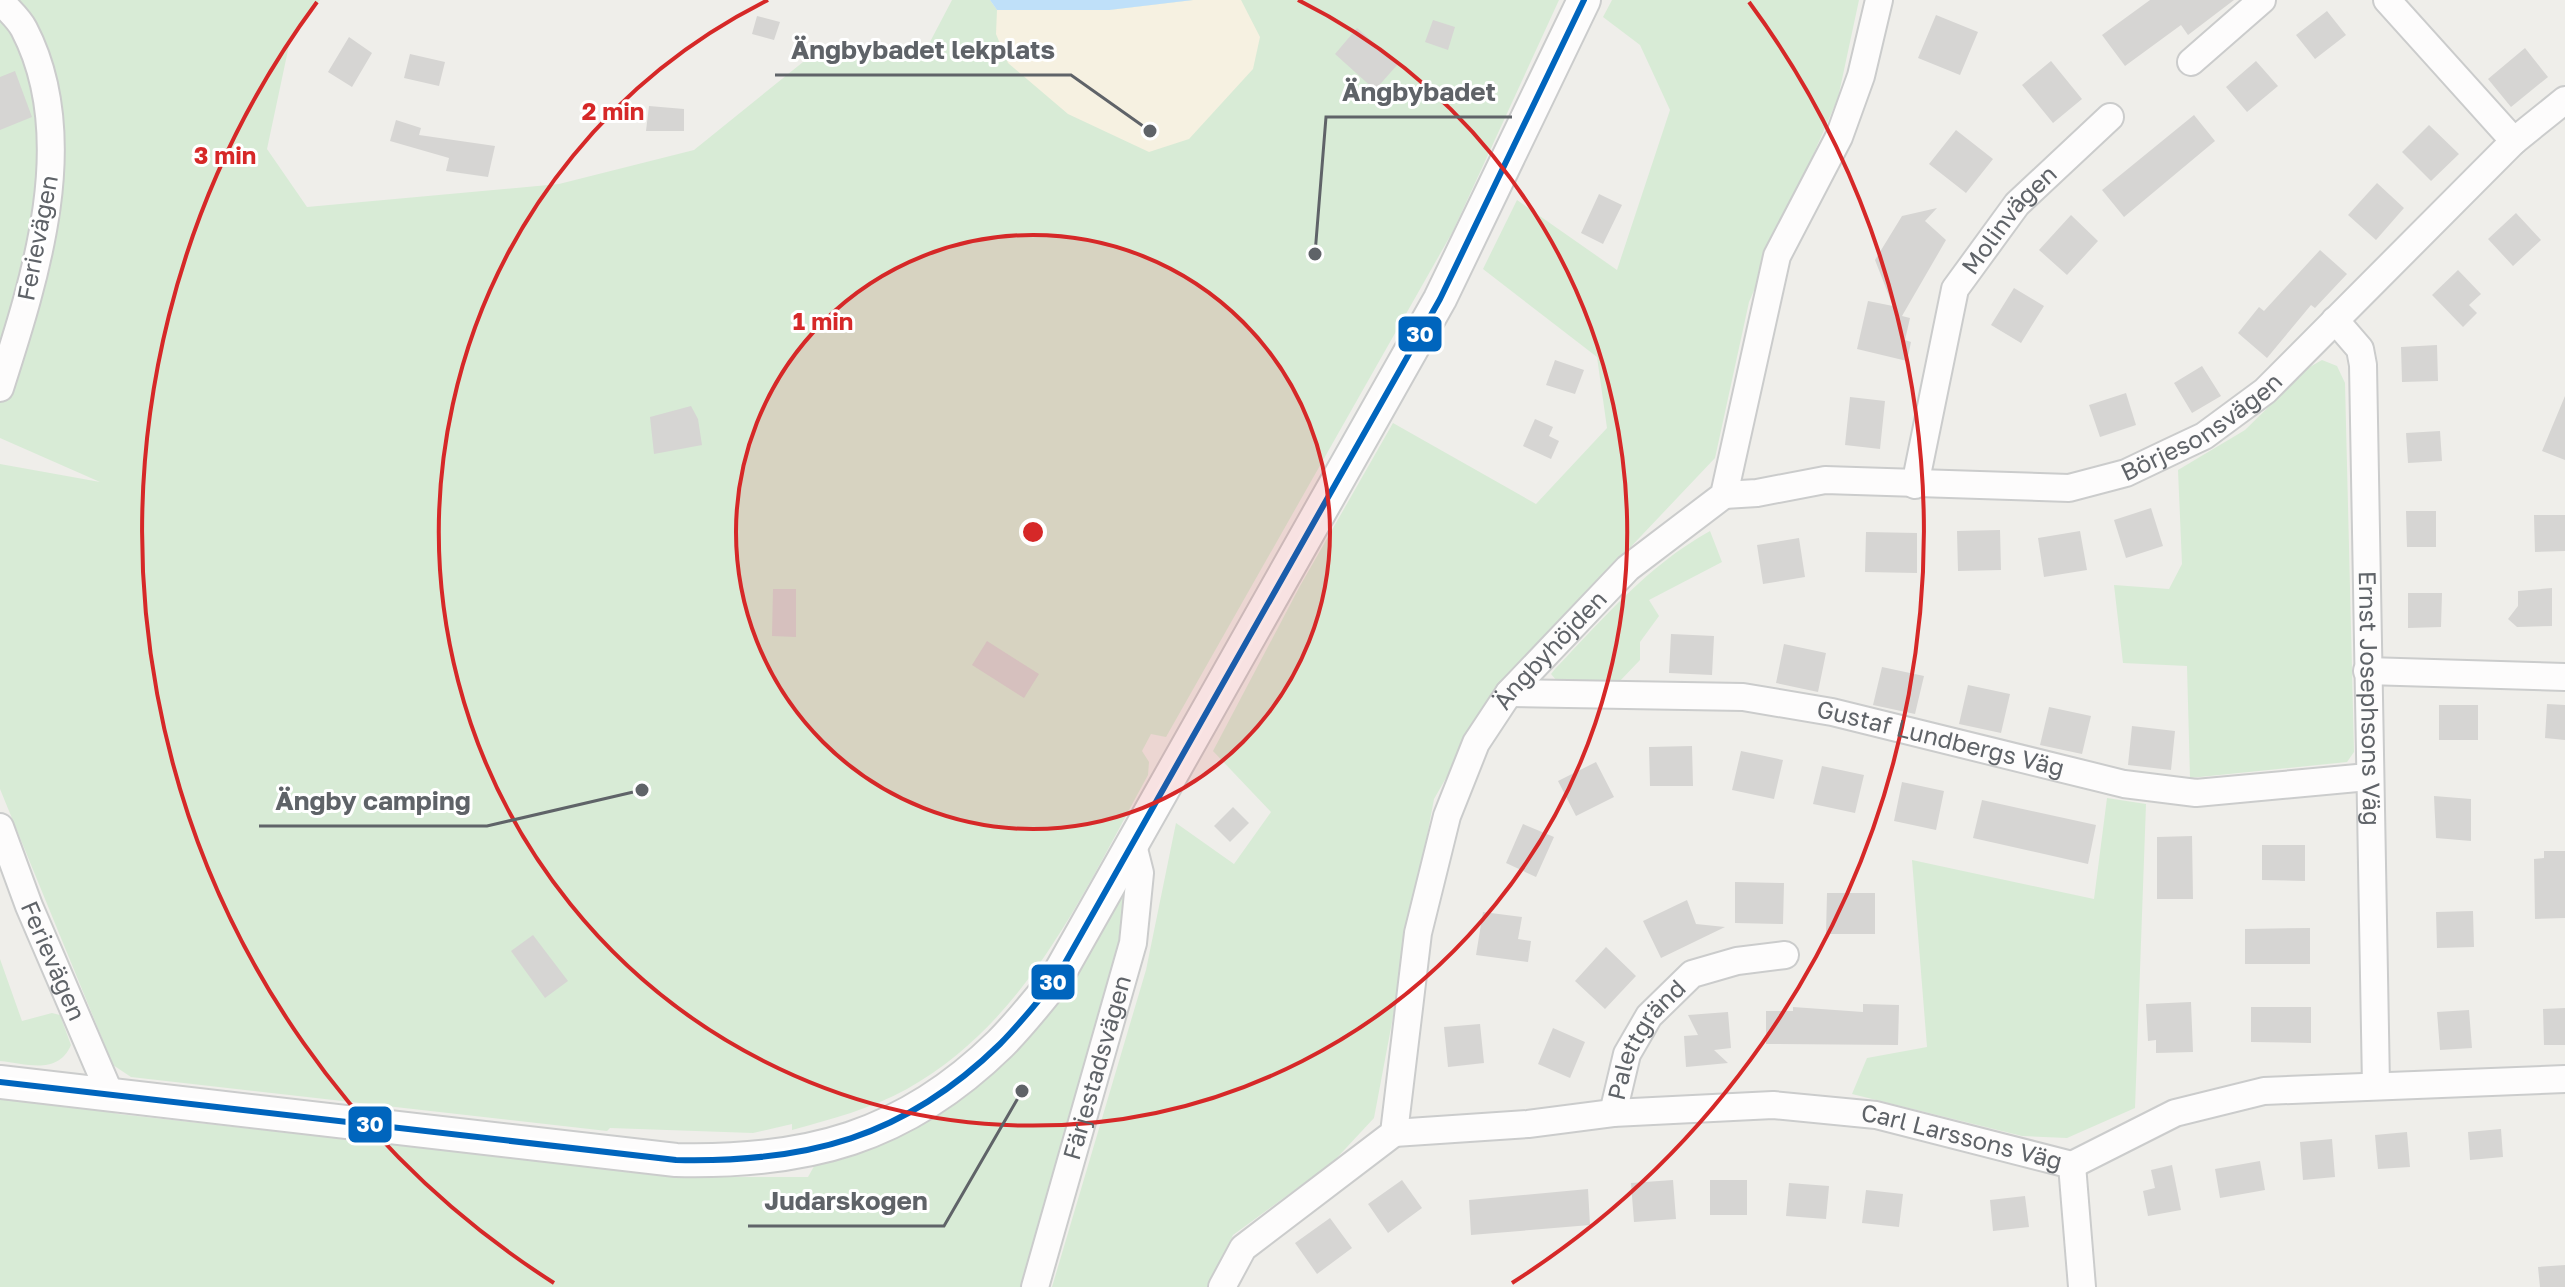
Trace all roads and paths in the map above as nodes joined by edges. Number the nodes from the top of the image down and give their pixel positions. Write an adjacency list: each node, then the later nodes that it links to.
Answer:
1 (1584, 0): 19 (street)
2 (1879, 0): 13 (street)
3 (2262, 0): 6 (street)
4 (2387, 0): 9 (street)
5 (0, 1): 11 (street, Ferievägen)
6 (2191, 62)
7 (2565, 100): 9 (street, Börjesonsvägen)
8 (2110, 117): 12 (street, Molinvägen)
9 (2514, 141): 10 (street, Börjesonsvägen)
10 (2335, 320): 12 (street, Börjesonsvägen); 14 (street, Ernst Josephsons Väg)
11 (0, 388)
12 (1915, 485): 13 (street, Börjesonsvägen)
13 (1724, 495): 16 (street, Ängbyhöjden)
14 (2367, 671): 15 (street); 17 (street, Ernst Josephsons Väg)
15 (2565, 677)
16 (1509, 693): 17 (street, Gustaf Lundbergs Väg); 26 (street, Ängbyhöjden)
17 (2368, 777): 23 (street, Ernst Josephsons Väg)
18 (0, 827): 24 (street, Ferievägen)
19 (1133, 845): 24 (street); 28 (street, Färjestadsvägen)
20 (1785, 955): 25 (street, Palettgränd)
21 (2565, 1079): 23 (street, Carl Larssons Väg)
22 (0, 1082): 24 (street)
23 (2376, 1086): 27 (street, Carl Larssons Väg)
24 (110, 1094)
25 (1613, 1113): 26 (street, Carl Larssons Väg); 27 (street, Carl Larssons Väg)
26 (1394, 1133): 29 (street)
27 (2072, 1165): 30 (street)
28 (1035, 1287)
29 (1222, 1287)
30 (2082, 1287)

